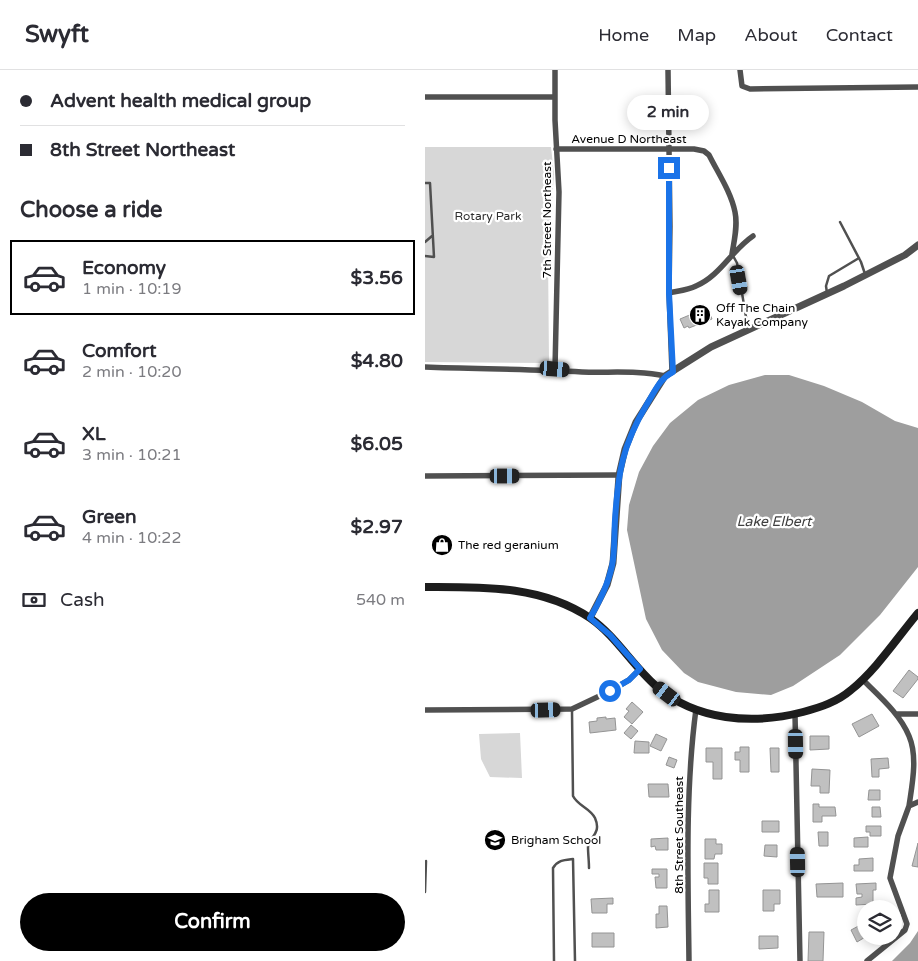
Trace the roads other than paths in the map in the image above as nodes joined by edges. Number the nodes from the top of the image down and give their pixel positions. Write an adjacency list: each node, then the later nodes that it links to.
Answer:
1 (555, 70): 6 (street, 7th Street Northeast)
2 (668, 70): 8 (street)
3 (740, 70): 4 (street)
4 (918, 87)
5 (425, 97): 6 (street)
6 (555, 97): 7 (street, 7th Street Northeast)
7 (556, 149): 8 (street, Avenue D Northeast); 23 (street, 7th Street Northeast)
8 (669, 149): 15 (street, Avenue D Northeast); 19 (street)
9 (425, 183): 11 (lane)
10 (840, 222): 17 (lane)
11 (432, 236): 13 (lane); 16 (lane)
12 (753, 236): 15 (street)
13 (425, 242)
14 (918, 245): 18 (street)
15 (732, 254): 19 (street); 21 (lane)
16 (425, 256)
17 (859, 258): 18 (lane); 20 (lane)
18 (866, 275): 20 (street)
19 (669, 293): 24 (street)
20 (827, 294): 21 (street)
21 (748, 331): 24 (street)
22 (425, 368): 23 (street)
23 (555, 369): 24 (street)
24 (669, 374): 25 (street)
25 (619, 475): 26 (street); 29 (street)
26 (425, 476)
27 (425, 586): 29 (main road)
28 (918, 613): 31 (main road)
29 (590, 618): 30 (main road)
30 (640, 669): 32 (street); 33 (main road)
31 (863, 680): 35 (main road); 36 (street)
32 (572, 709): 34 (street); 41 (lane)
33 (696, 709): 35 (main road); 45 (street, 8th Street Southeast)
34 (425, 710)
35 (795, 714): 46 (street)
36 (896, 714): 37 (street); 39 (street)
37 (918, 714)
38 (918, 802): 39 (street)
39 (909, 806): 47 (street)
40 (425, 861): 42 (lane)
41 (589, 868)
42 (425, 892)
43 (553, 961): 44 (lane)
44 (575, 961)
45 (689, 961)
46 (800, 961)
47 (867, 961)

